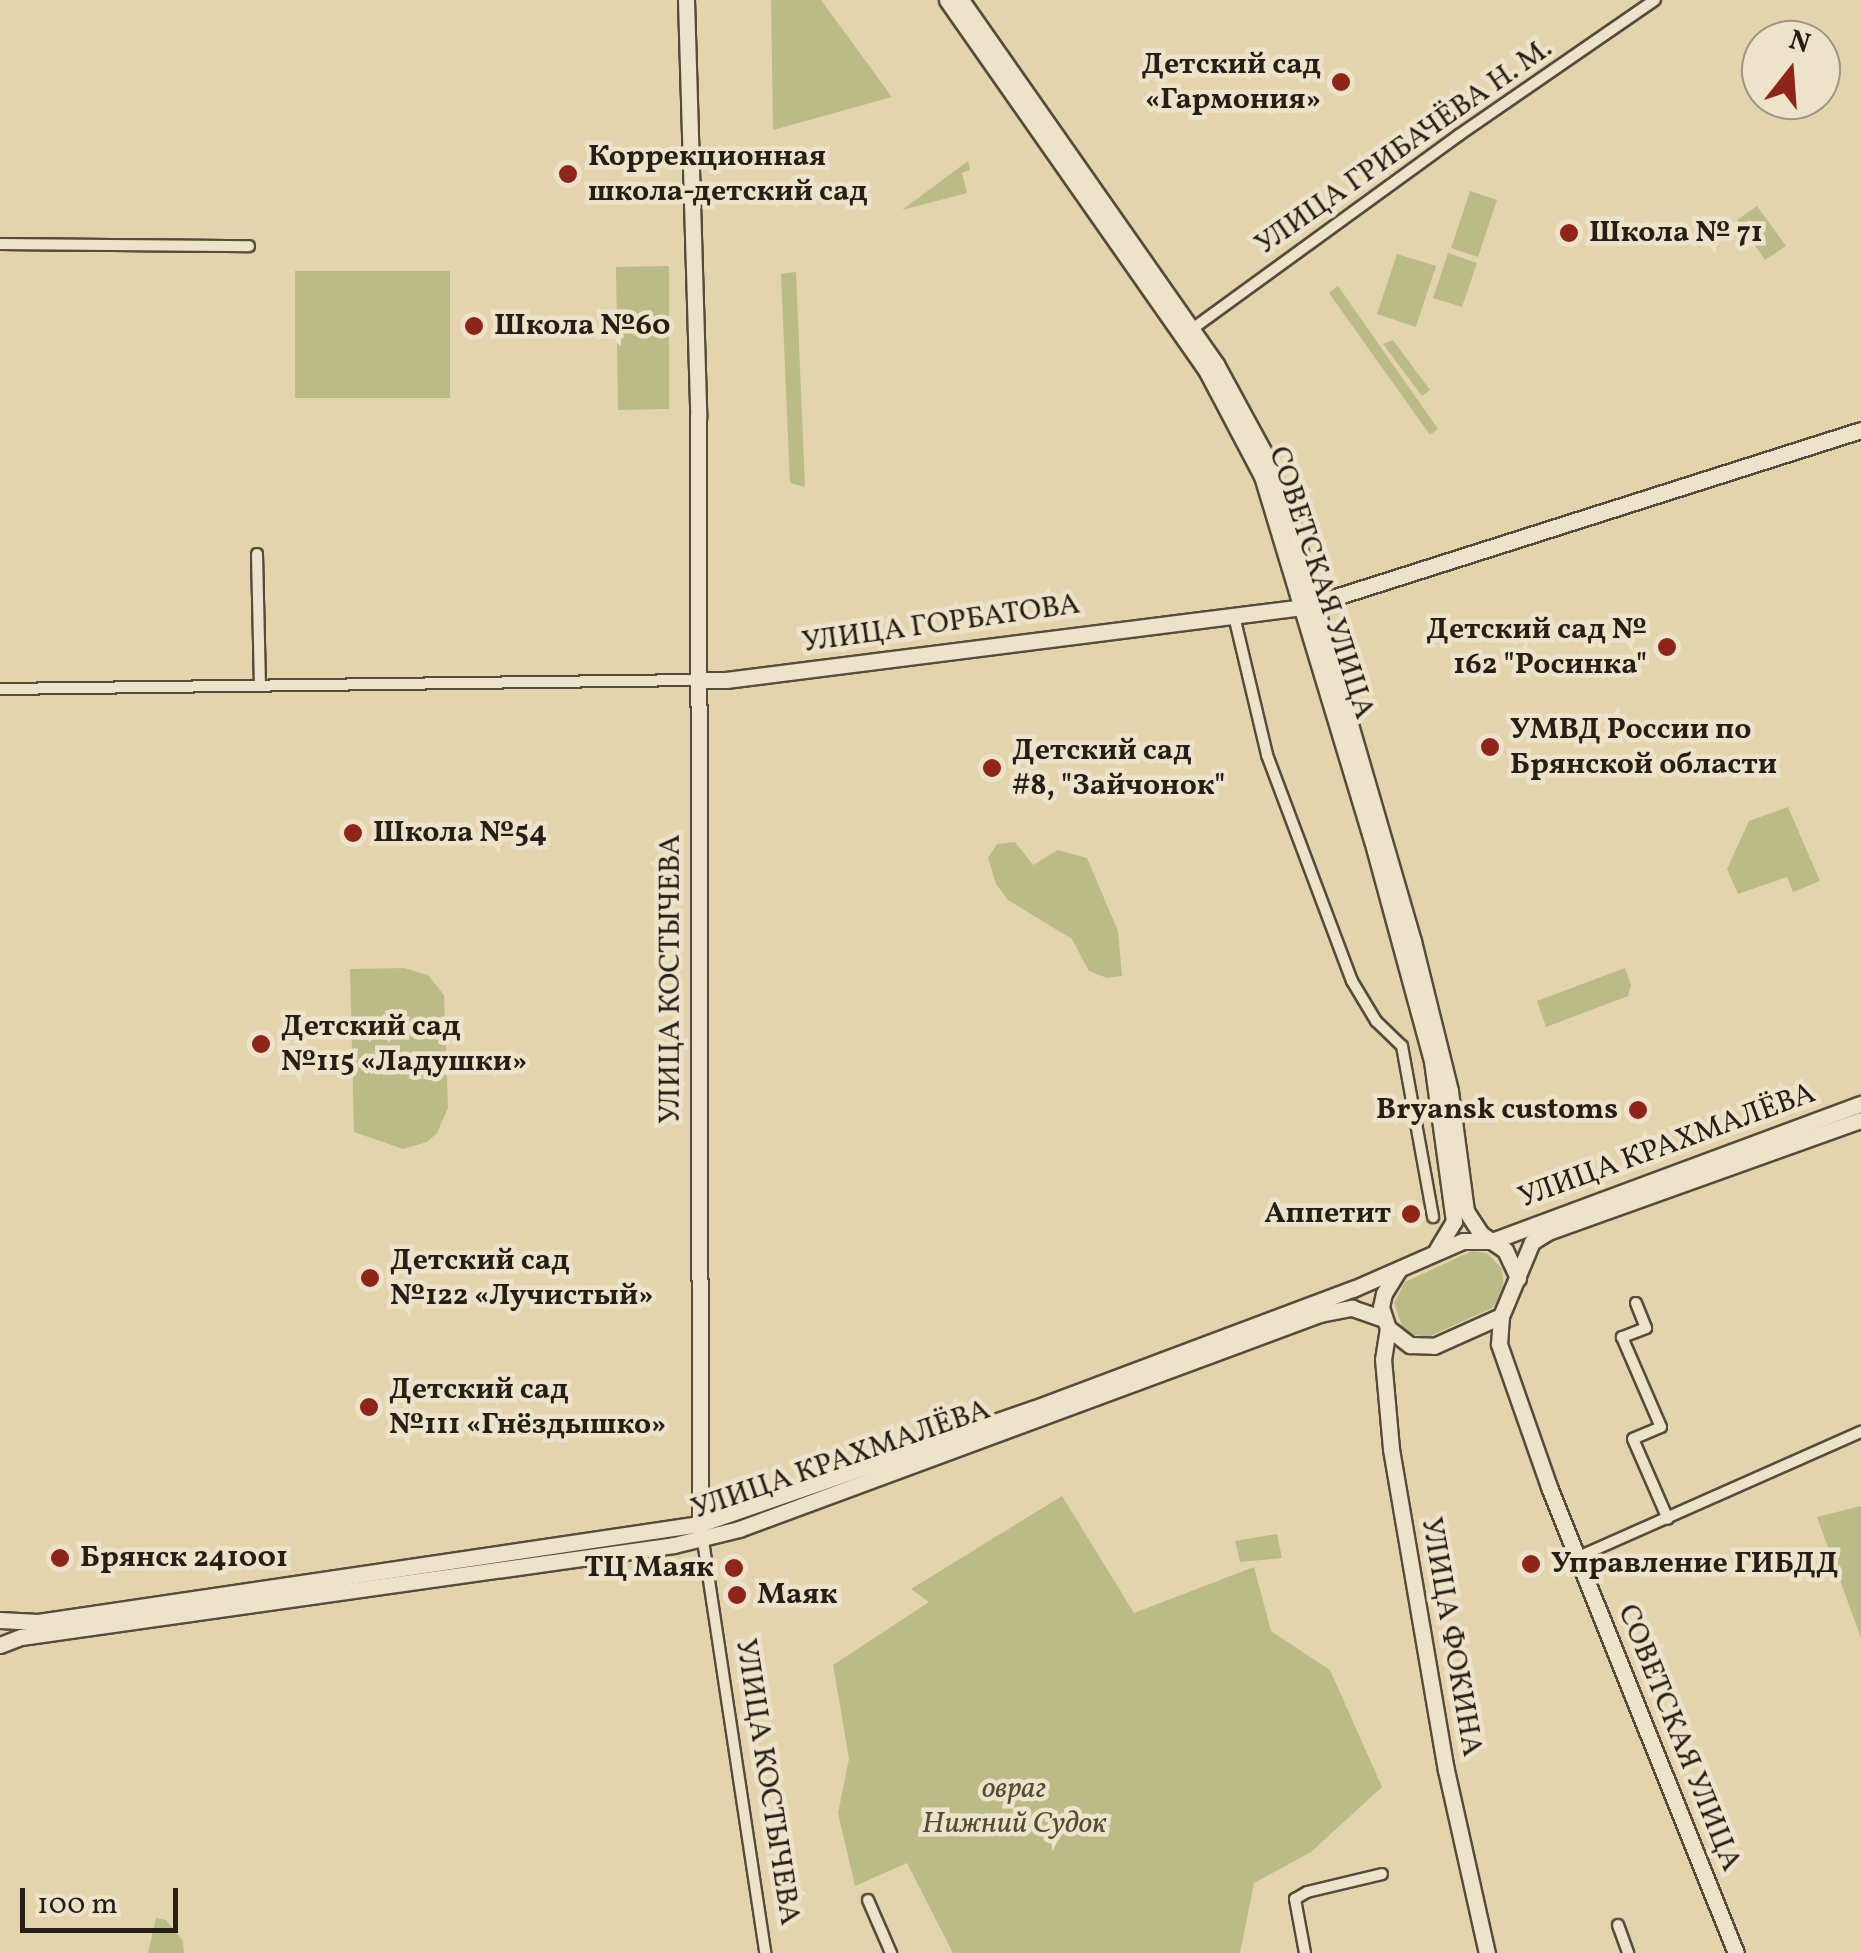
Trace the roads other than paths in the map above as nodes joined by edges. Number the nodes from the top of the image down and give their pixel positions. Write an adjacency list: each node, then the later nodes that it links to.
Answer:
1 (686, 0): 12 (main road, УЛИЦА КОСТЫЧЕВА)
2 (947, 0): 7 (main road, СОВЕТСКАЯ УЛИЦА)
3 (961, 0): 7 (main road, СОВЕТСКАЯ УЛИЦА)
4 (1655, 0): 7 (street, УЛИЦА ГРИБАЧЁВА Н. М.)
5 (0, 244): 6 (street)
6 (249, 246)
7 (1187, 332): 10 (main road, СОВЕТСКАЯ УЛИЦА)
8 (1861, 430): 10 (main road, УЛИЦА ГОРБАТОВА)
9 (257, 554): 13 (street)
10 (1309, 605): 11 (main road, УЛИЦА ГОРБАТОВА); 18 (main road, СОВЕТСКАЯ УЛИЦА); 19 (main road, СОВЕТСКАЯ УЛИЦА)
11 (1234, 616): 12 (main road, УЛИЦА ГОРБАТОВА); 17 (street)
12 (696, 680): 13 (street, УЛИЦА ГОРБАТОВА); 27 (main road, УЛИЦА КОСТЫЧЕВА)
13 (260, 685): 14 (street, УЛИЦА ГОРБАТОВА)
14 (0, 689)
15 (1861, 1104): 18 (main road, УЛИЦА КРАХМАЛЁВА)
16 (1861, 1120): 21 (main road)
17 (1433, 1216)
18 (1492, 1241): 19 (main road); 21 (main road)
19 (1432, 1254): 20 (main road)
20 (1401, 1269): 24 (main road); 27 (main road, УЛИЦА КРАХМАЛЁВА)
21 (1518, 1278): 23 (main road)
22 (1636, 1302): 26 (street)
23 (1502, 1316): 24 (main road); 28 (main road, СОВЕТСКАЯ УЛИЦА)
24 (1386, 1323): 27 (main road, УЛИЦА КРАХМАЛЁВА); 37 (main road, УЛИЦА ФОКИНА)
25 (1861, 1432): 26 (street)
26 (1668, 1520): 28 (street)
27 (701, 1531): 29 (main road, УЛИЦА КРАХМАЛЁВА); 30 (main road, УЛИЦА КРАХМАЛЁВА); 34 (street, УЛИЦА КОСТЫЧЕВА)
28 (1576, 1558): 39 (main road, СОВЕТСКАЯ УЛИЦА)
29 (0, 1620)
30 (0, 1646)
31 (1382, 1874): 36 (street)
32 (868, 1900): 35 (street)
33 (1618, 1925): 38 (street)
34 (765, 1953)
35 (890, 1953)
36 (1306, 1953)
37 (1487, 1953)
38 (1628, 1953)
39 (1736, 1953)

